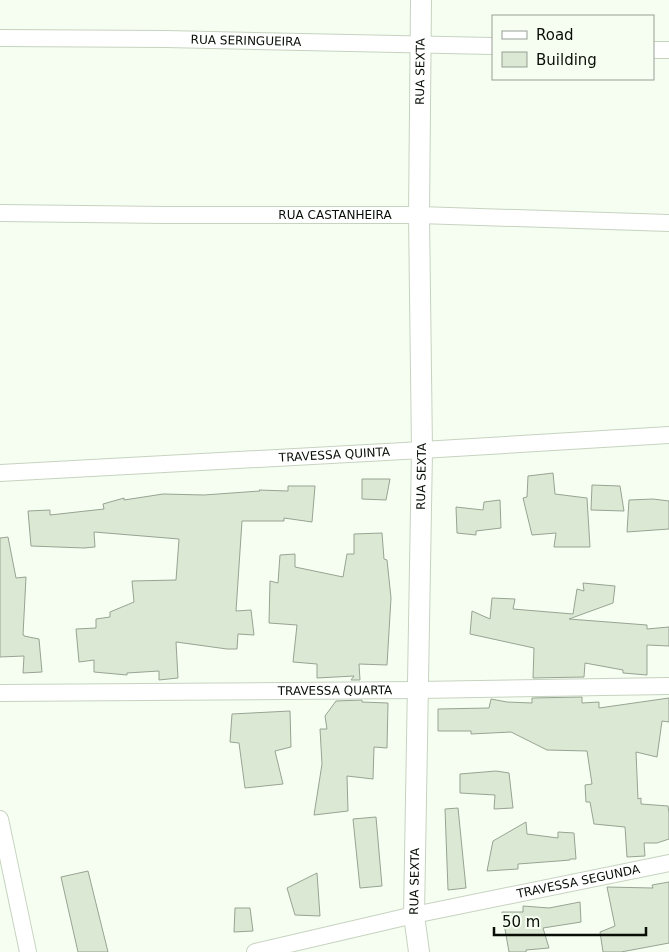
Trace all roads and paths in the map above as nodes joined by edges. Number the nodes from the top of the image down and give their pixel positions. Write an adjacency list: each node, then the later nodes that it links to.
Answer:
1 (421, 0): 3 (street, RUA SEXTA)
2 (0, 38): 3 (street, RUA SERINGUEIRA)
3 (420, 44): 4 (street, RUA SERINGUEIRA); 8 (street, RUA SEXTA)
4 (492, 46)
5 (654, 50): 6 (street)
6 (669, 50)
7 (0, 213): 8 (street, RUA CASTANHEIRA)
8 (419, 215): 9 (street, RUA CASTANHEIRA); 11 (street, RUA SEXTA)
9 (669, 223)
10 (669, 435): 11 (street, TRAVESSA QUINTA)
11 (422, 450): 12 (street, TRAVESSA QUINTA); 14 (street, RUA SEXTA)
12 (0, 472)
13 (669, 686): 14 (street, TRAVESSA QUARTA)
14 (417, 690): 15 (street, TRAVESSA QUARTA); 18 (street, RUA SEXTA)
15 (0, 693)
16 (0, 820): 19 (street)
17 (669, 863): 18 (street, TRAVESSA SEGUNDA)
18 (414, 915): 20 (street, TRAVESSA SEGUNDA); 21 (street, RUA SEXTA)
19 (28, 952)
20 (255, 952)
21 (419, 952)

